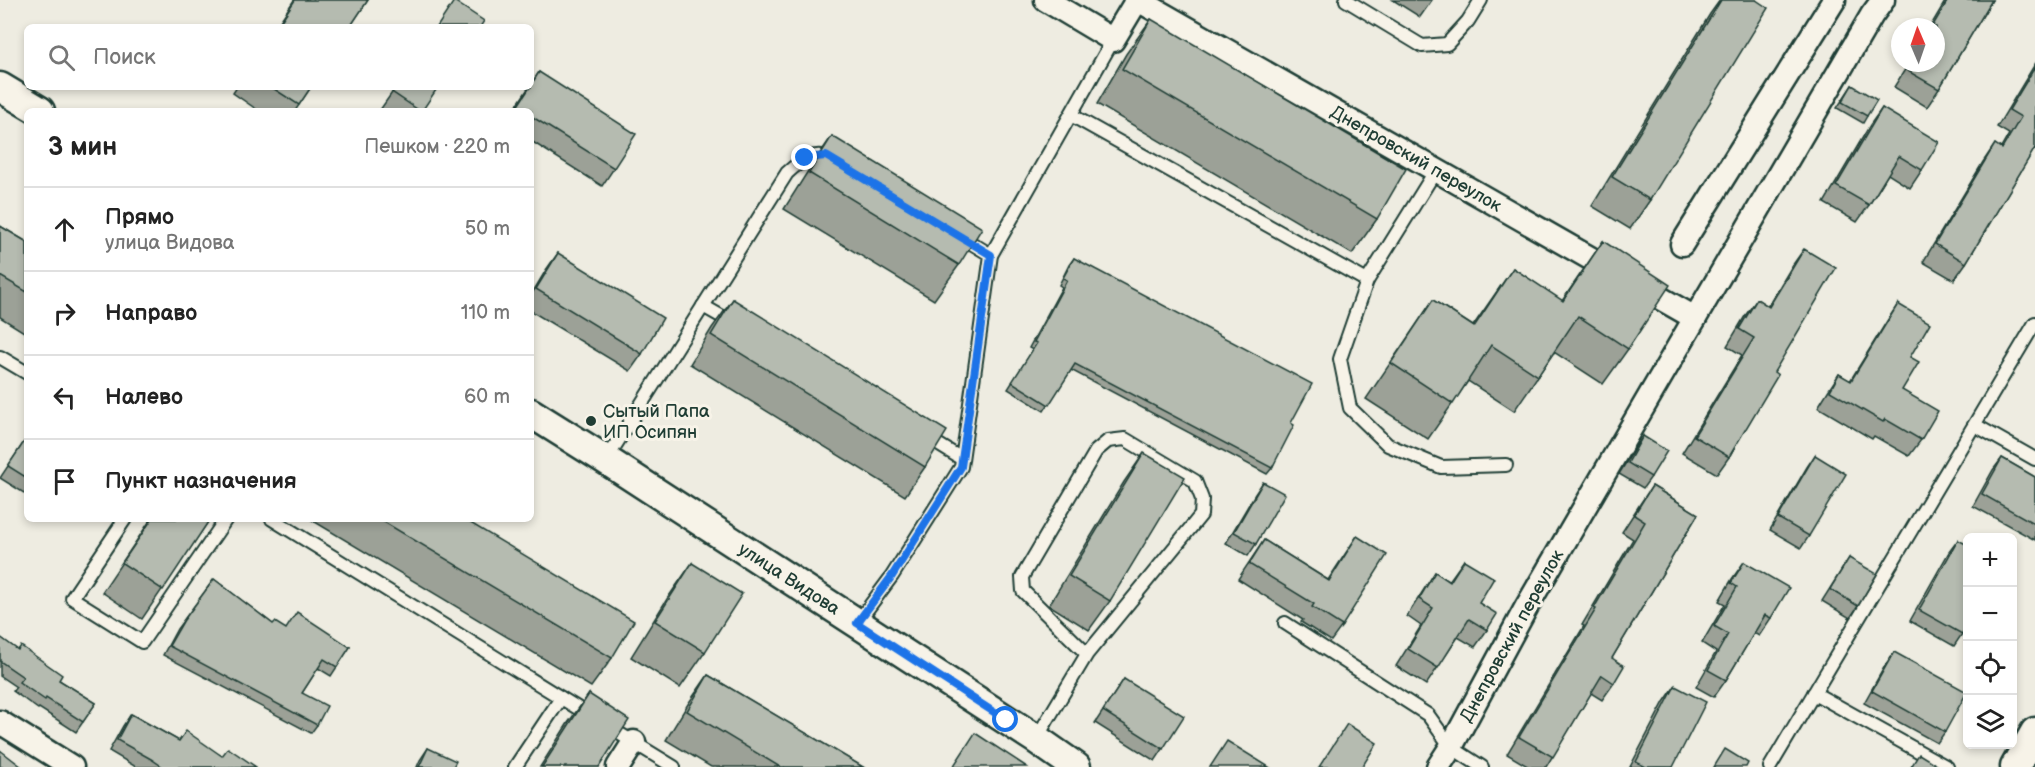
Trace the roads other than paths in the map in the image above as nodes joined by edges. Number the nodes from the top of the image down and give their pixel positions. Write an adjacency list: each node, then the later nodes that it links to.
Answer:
1 (1047, 0): 7 (street)
2 (1137, 0): 7 (street, Днепровский переулок); 12 (street, Днепровский переулок)
3 (1346, 0): 4 (lane)
4 (1481, 0)
5 (1834, 0): 14 (street)
6 (1883, 0): 18 (street, Днепровский переулок)
7 (1113, 40): 10 (lane)
8 (0, 87): 9 (street)
9 (35, 108)
10 (1071, 115): 15 (lane); 16 (lane)
11 (845, 167): 17 (lane)
12 (1436, 170): 16 (lane); 18 (street, Днепровский переулок)
13 (942, 226): 15 (lane)
14 (1682, 244)
15 (991, 255): 26 (lane)
16 (1367, 280): 29 (lane)
17 (703, 306): 20 (lane); 28 (lane)
18 (1695, 318): 42 (street, Днепровский переулок)
19 (2035, 322): 24 (lane)
20 (743, 329)
21 (0, 357): 22 (lane)
22 (24, 371)
23 (534, 415): 28 (street, улица Видова)
24 (1975, 425): 27 (lane); 36 (lane)
25 (912, 429): 26 (lane)
26 (962, 459): 33 (lane)
27 (2035, 459)
28 (606, 460): 33 (street, улица Видова)
29 (1506, 465)
30 (122, 522): 31 (lane)
31 (224, 522)
32 (277, 522): 37 (lane)
33 (857, 623): 40 (street, улица Видова)
34 (1285, 623): 42 (lane)
35 (1087, 654): 35 (lane); 40 (lane)
36 (1814, 693): 50 (lane); 51 (lane)
37 (561, 698): 41 (lane); 44 (lane)
38 (0, 722): 43 (street)
39 (2035, 732): 52 (street)
40 (1036, 739): 47 (street, улица Видова)
41 (634, 742): 45 (street); 46 (lane)
42 (1451, 747): 48 (street, Днепровский переулок); 49 (lane)
43 (72, 767)
44 (515, 767)
45 (618, 767)
46 (674, 767)
47 (1076, 767)
48 (1438, 767)
49 (1482, 767)
50 (1770, 767)
51 (1947, 767)
52 (2015, 767)

